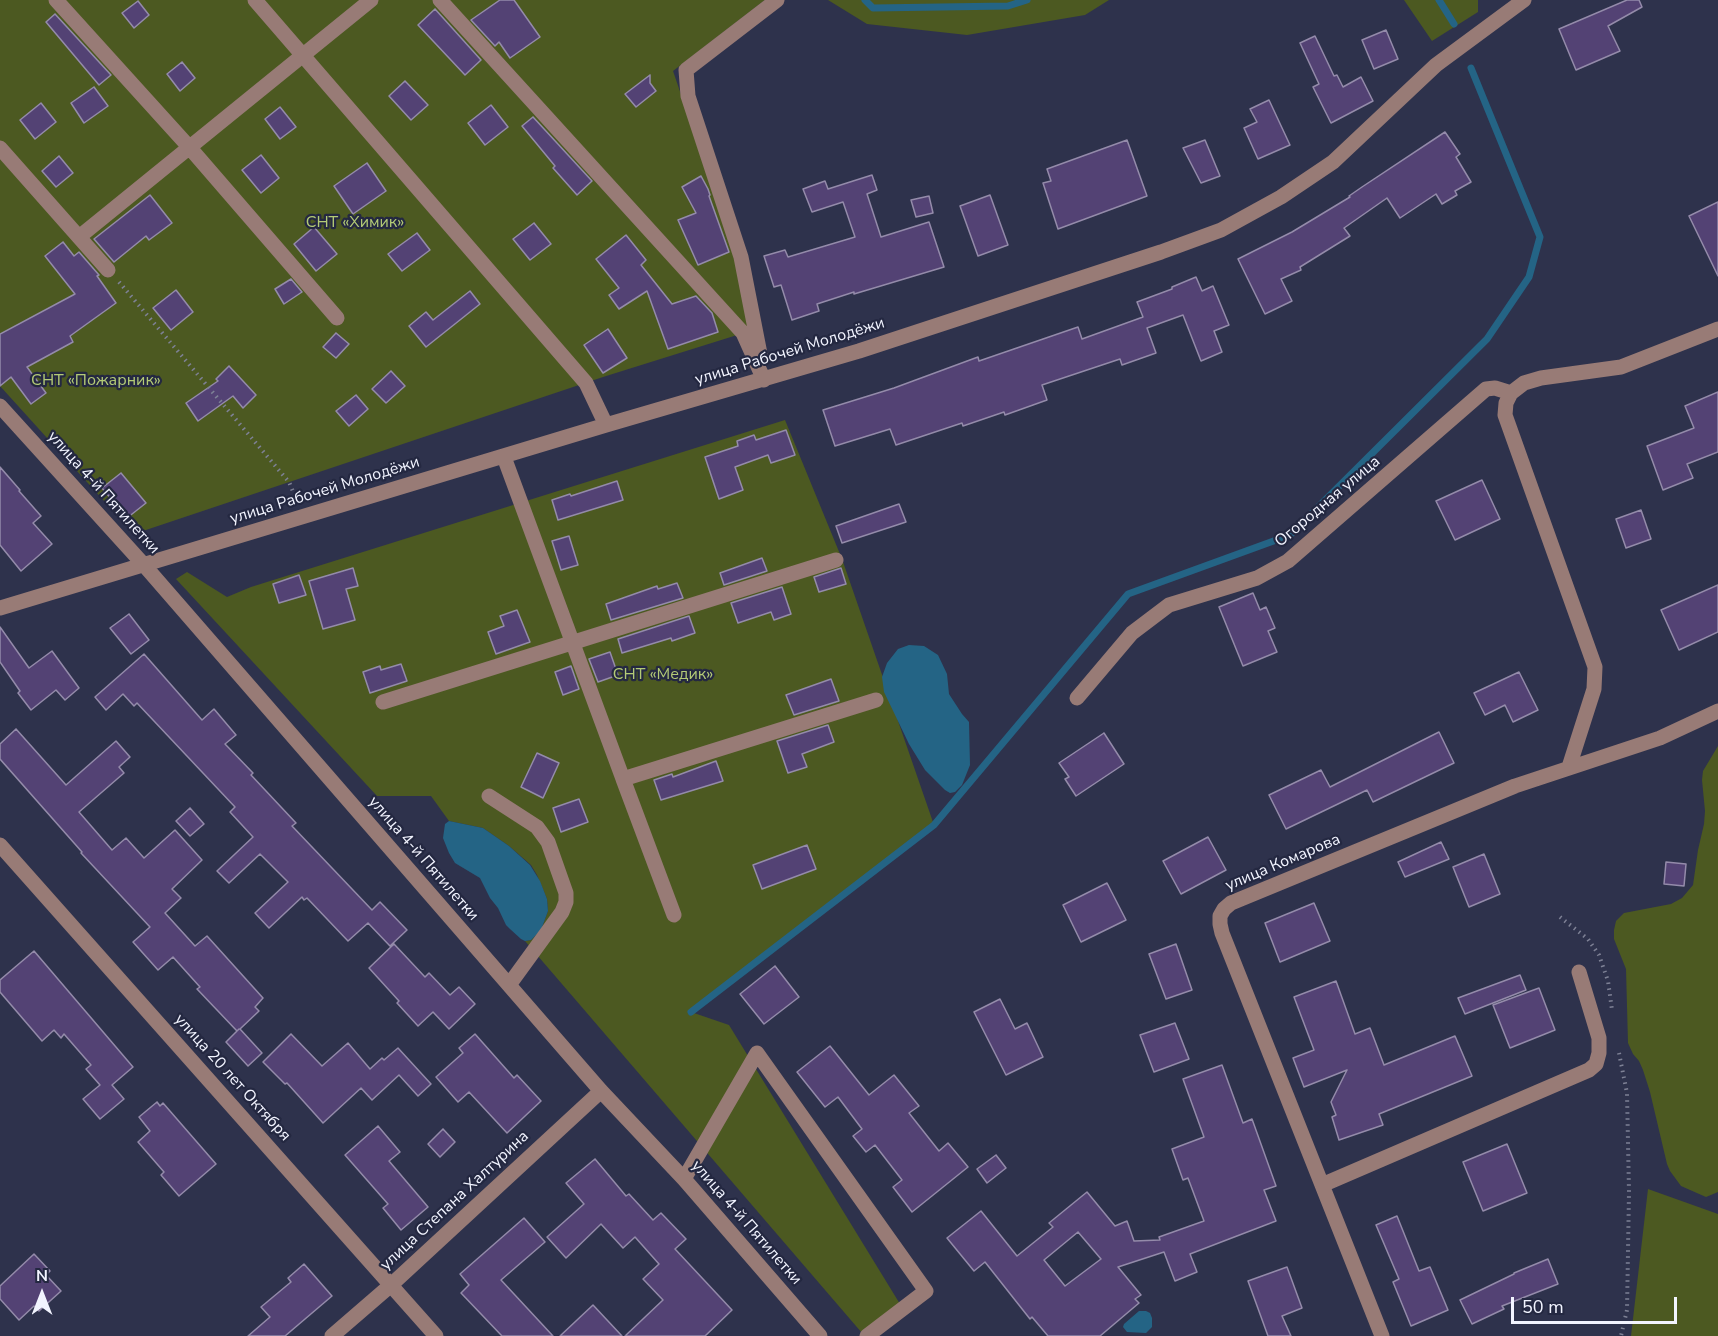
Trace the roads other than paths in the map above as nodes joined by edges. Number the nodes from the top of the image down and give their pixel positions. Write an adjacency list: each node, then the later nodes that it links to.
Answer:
1 (56, 0): 9 (street)
2 (255, 0): 7 (street)
3 (371, 0): 7 (street)
4 (440, 0): 14 (street)
5 (777, 0): 14 (street)
6 (1520, 1): 14 (street, улица Рабочей Молодёжи)
7 (304, 55): 9 (street); 17 (street)
8 (0, 148): 10 (street)
9 (190, 148): 10 (street); 12 (street)
10 (79, 237): 11 (street)
11 (108, 270)
12 (337, 318)
13 (1718, 329): 15 (street)
14 (764, 380): 17 (street, улица Рабочей Молодёжи)
15 (1511, 393): 23 (street, Огородная улица); 27 (street)
16 (0, 406): 20 (street, улица 4-й Пятилетки)
17 (606, 425): 18 (street, улица Рабочей Молодёжи)
18 (504, 457): 20 (street, улица Рабочей Молодёжи); 22 (street)
19 (836, 560): 22 (street)
20 (144, 565): 21 (street, улица Рабочей Молодёжи); 33 (street, улица 4-й Пятилетки)
21 (0, 608)
22 (572, 643): 25 (street); 28 (street)
23 (1077, 698)
24 (876, 700): 28 (street)
25 (383, 702)
26 (1718, 711): 27 (street, улица Комарова)
27 (1569, 767): 36 (street, улица Комарова)
28 (623, 779): 31 (street)
29 (489, 796): 33 (street)
30 (0, 845): 37 (street, улица 20 лет Октября)
31 (674, 915)
32 (1579, 972): 36 (street)
33 (509, 985): 34 (street, улица 4-й Пятилетки)
34 (601, 1091): 35 (street, улица 4-й Пятилетки); 37 (street, улица Степана Халтурина)
35 (684, 1179): 40 (street, улица 4-й Пятилетки); 41 (street)
36 (1322, 1185): 42 (street, улица Комарова)
37 (391, 1285): 38 (street, улица Степана Халтурина); 39 (street, улица 20 лет Октября)
38 (332, 1336)
39 (436, 1336)
40 (820, 1336)
41 (867, 1336)
42 (1382, 1336)

